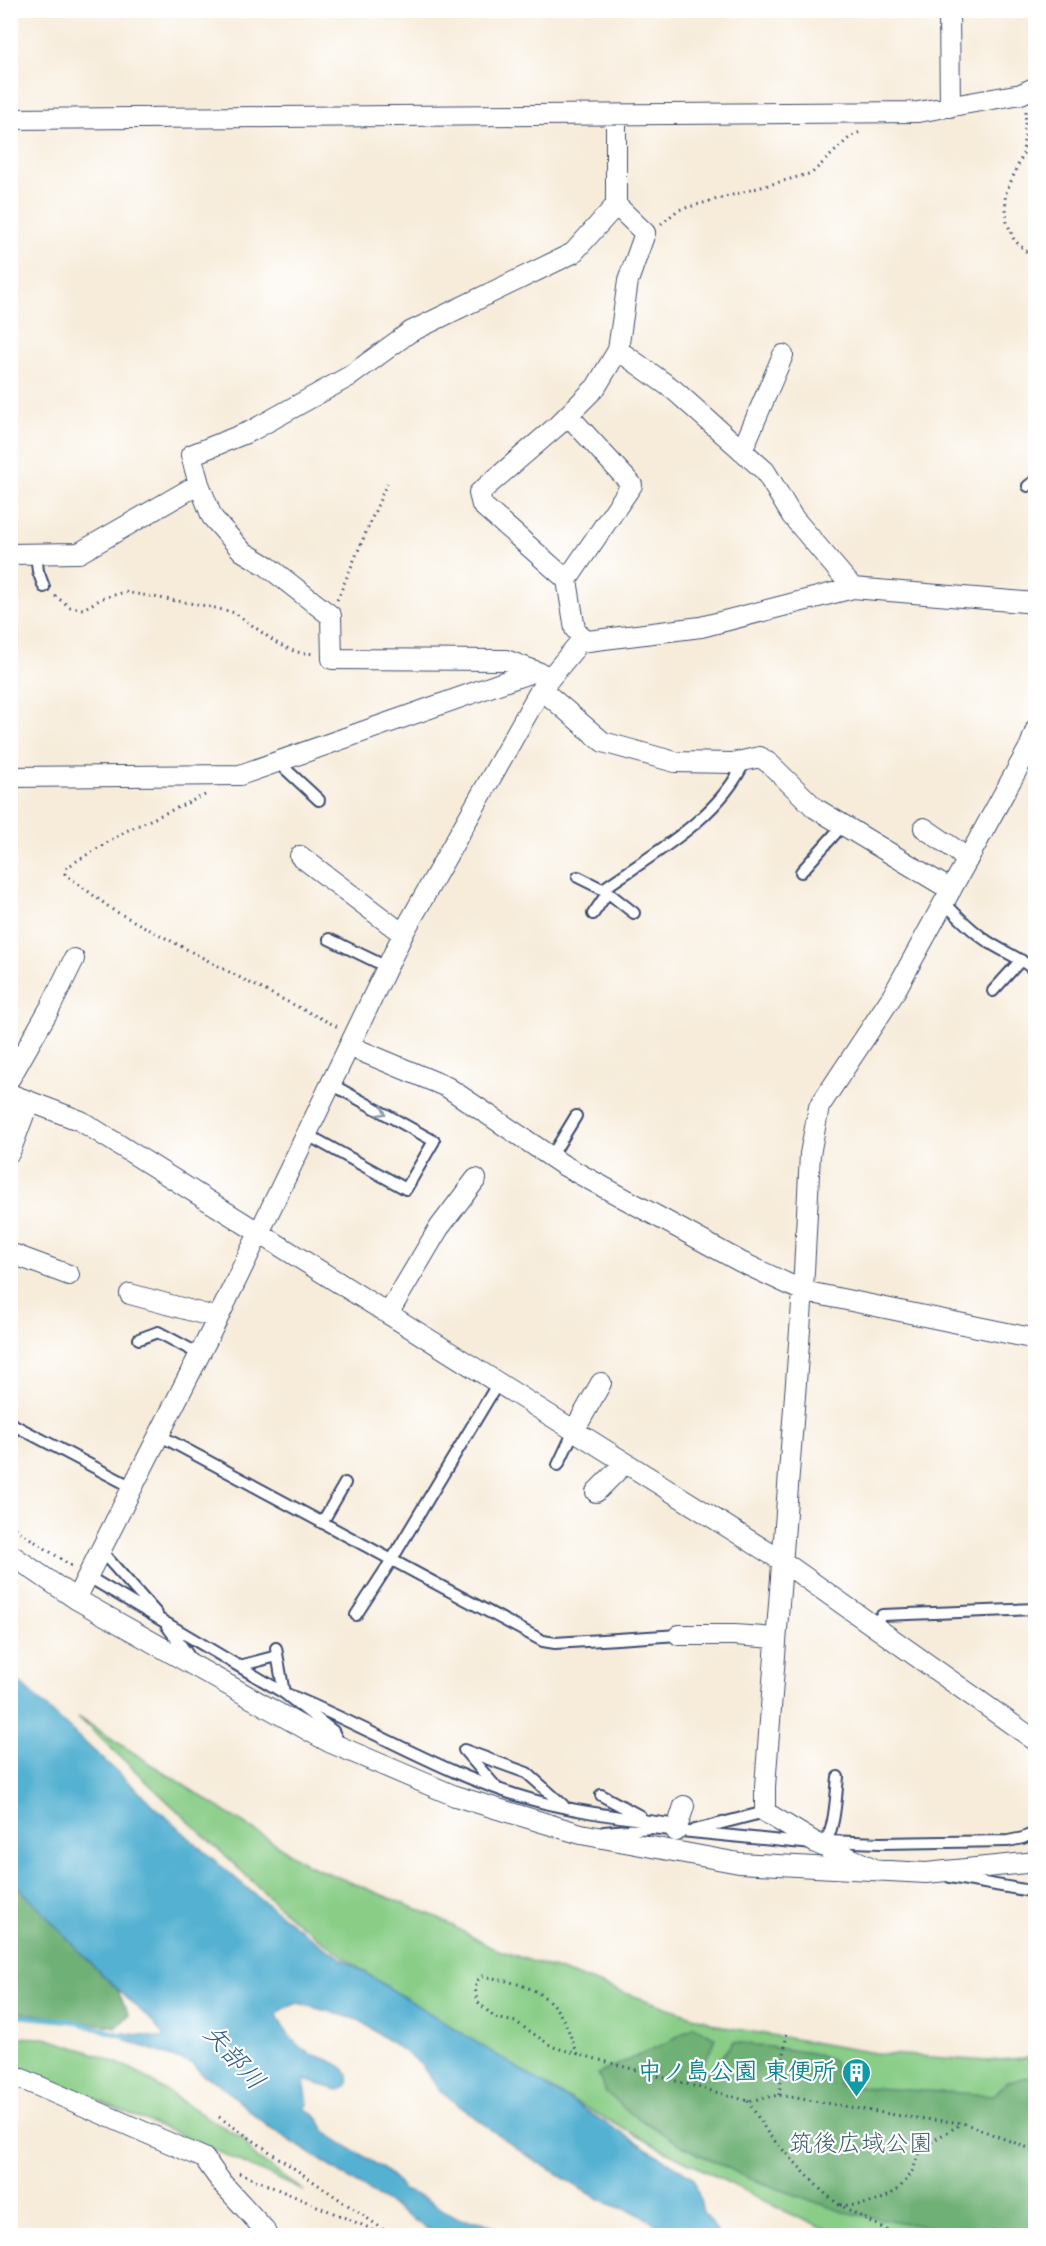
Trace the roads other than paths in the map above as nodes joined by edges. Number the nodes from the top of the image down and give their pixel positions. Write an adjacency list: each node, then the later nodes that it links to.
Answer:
1 (949, 10): 3 (street)
2 (1032, 89): 3 (street)
3 (950, 107): 4 (street)
4 (616, 115): 5 (street); 6 (street)
5 (10, 119)
6 (616, 205): 7 (street); 11 (street)
7 (618, 350): 9 (street); 10 (street)
8 (783, 355): 10 (street)
9 (568, 415): 14 (street); 14 (street)
10 (742, 451): 16 (street)
11 (199, 484): 13 (street); 19 (street)
12 (10, 554): 13 (street)
13 (36, 554): 15 (lane)
14 (567, 580): 18 (street)
15 (44, 588)
16 (853, 588): 17 (street); 18 (street)
17 (1035, 603)
18 (585, 641): 19 (street)
19 (543, 679): 21 (street); 22 (street); 35 (street)
20 (1034, 741): 28 (street)
21 (745, 761): 25 (street); 31 (lane)
22 (278, 762): 23 (street); 24 (lane)
23 (10, 777)
24 (319, 800)
25 (842, 826): 29 (lane); 32 (street)
26 (924, 828): 28 (street)
27 (300, 856): 35 (street)
28 (966, 861): 32 (street)
29 (801, 872)
30 (578, 877): 31 (lane)
31 (606, 891): 33 (lane); 34 (lane)
32 (947, 896): 38 (lane); 54 (street)
33 (634, 913)
34 (593, 914)
35 (403, 934): 39 (street)
36 (329, 939): 39 (lane)
37 (74, 958): 43 (street)
38 (1021, 960): 40 (lane); 41 (lane)
39 (387, 967): 42 (street)
40 (1035, 971)
41 (993, 991)
42 (352, 1040): 44 (street); 49 (street)
43 (10, 1078)
44 (331, 1084): 47 (street); 47 (lane, one-way to 47)
45 (20, 1098): 48 (street); 51 (street)
46 (576, 1116): 49 (lane)
47 (306, 1134): 51 (street)
48 (10, 1152)
49 (551, 1157): 54 (street)
50 (476, 1179): 56 (street)
51 (258, 1233): 56 (street); 57 (street)
52 (10, 1253): 53 (street)
53 (69, 1275)
54 (802, 1291): 59 (street); 75 (street)
55 (130, 1294): 57 (street)
56 (388, 1314): 61 (street)
57 (218, 1318): 60 (street)
58 (140, 1339): 60 (lane)
59 (1035, 1339)
60 (199, 1354): 65 (street)
61 (498, 1383): 64 (street); 74 (lane)
62 (601, 1383): 64 (street)
63 (10, 1423): 69 (lane)
64 (574, 1431): 66 (street); 67 (lane)
65 (159, 1435): 69 (street); 71 (lane)
66 (625, 1462): 70 (street); 75 (street)
67 (558, 1466)
68 (345, 1483): 71 (lane)
69 (132, 1487): 72 (street)
70 (596, 1492)
71 (322, 1523): 74 (lane)
72 (100, 1550): 76 (street); 80 (lane)
73 (10, 1554): 77 (street)
74 (392, 1561): 79 (lane); 82 (lane)
75 (782, 1561): 81 (street); 83 (street)
76 (87, 1576): 77 (street); 80 (lane)
77 (76, 1599): 85 (street)
78 (1035, 1609): 81 (lane)
79 (356, 1616)
80 (163, 1621): 84 (lane); 85 (lane)
81 (872, 1626): 87 (street)
82 (680, 1635): 83 (street)
83 (776, 1638): 94 (street)
84 (239, 1666): 86 (lane); 86 (lane)
85 (199, 1669): 88 (street)
86 (284, 1693): 88 (lane); 90 (lane)
87 (1035, 1741)
88 (342, 1748): 99 (street)
89 (838, 1777): 100 (lane)
90 (496, 1788): 93 (lane); 93 (lane)
91 (601, 1795): 95 (lane)
92 (684, 1806): 97 (street)
93 (566, 1808): 95 (lane)
94 (765, 1812): 97 (lane); 100 (street)
95 (651, 1821): 97 (lane)
96 (842, 1828): 100 (lane)
97 (678, 1829): 99 (lane); 100 (lane)
98 (1035, 1832): 100 (lane)
99 (580, 1834): 102 (street)
100 (826, 1840): 102 (street)
101 (1035, 1862): 103 (street)
102 (879, 1871): 103 (street)
103 (926, 1873): 104 (lane)
104 (1035, 1892)
105 (10, 2078): 106 (street)
106 (267, 2235)

